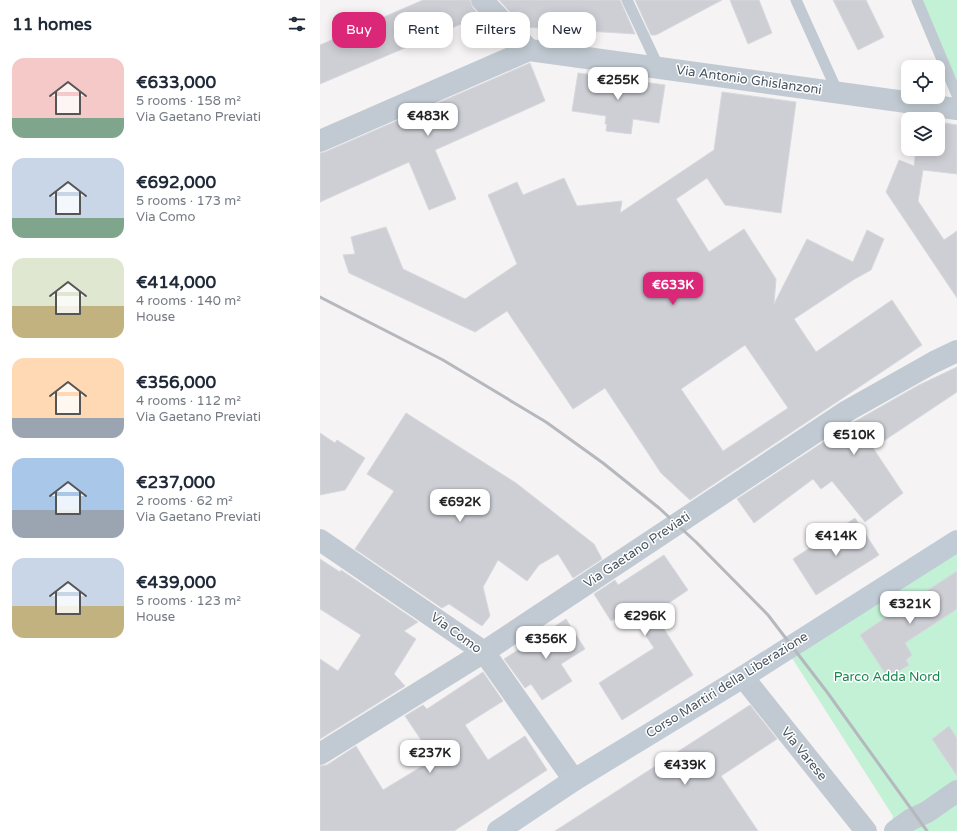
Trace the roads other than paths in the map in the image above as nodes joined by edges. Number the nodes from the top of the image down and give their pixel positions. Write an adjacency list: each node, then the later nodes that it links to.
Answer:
1 (482, 0): 5 (street)
2 (627, 0): 6 (lane)
3 (796, 0): 7 (lane)
4 (917, 0): 8 (lane)
5 (528, 50): 6 (street, Via Antonio Ghislanzoni); 10 (street)
6 (659, 68): 7 (street, Via Antonio Ghislanzoni)
7 (838, 93): 9 (street, Via Antonio Ghislanzoni)
8 (957, 95)
9 (957, 109)
10 (322, 135)
11 (957, 351): 14 (street, Via Gaetano Previati)
12 (320, 540): 14 (street, Via Como)
13 (957, 541): 15 (main road, Corso Martiri della Liberazione)
14 (484, 652): 16 (street, Via Gaetano Previati); 17 (street, Via Como)
15 (743, 677): 17 (main road, Corso Martiri della Liberazione); 20 (street, Via Varese)
16 (320, 754)
17 (574, 780): 19 (main road, Corso Martiri della Liberazione)
18 (957, 791): 21 (street)
19 (498, 831)
20 (866, 831)
21 (895, 831)

